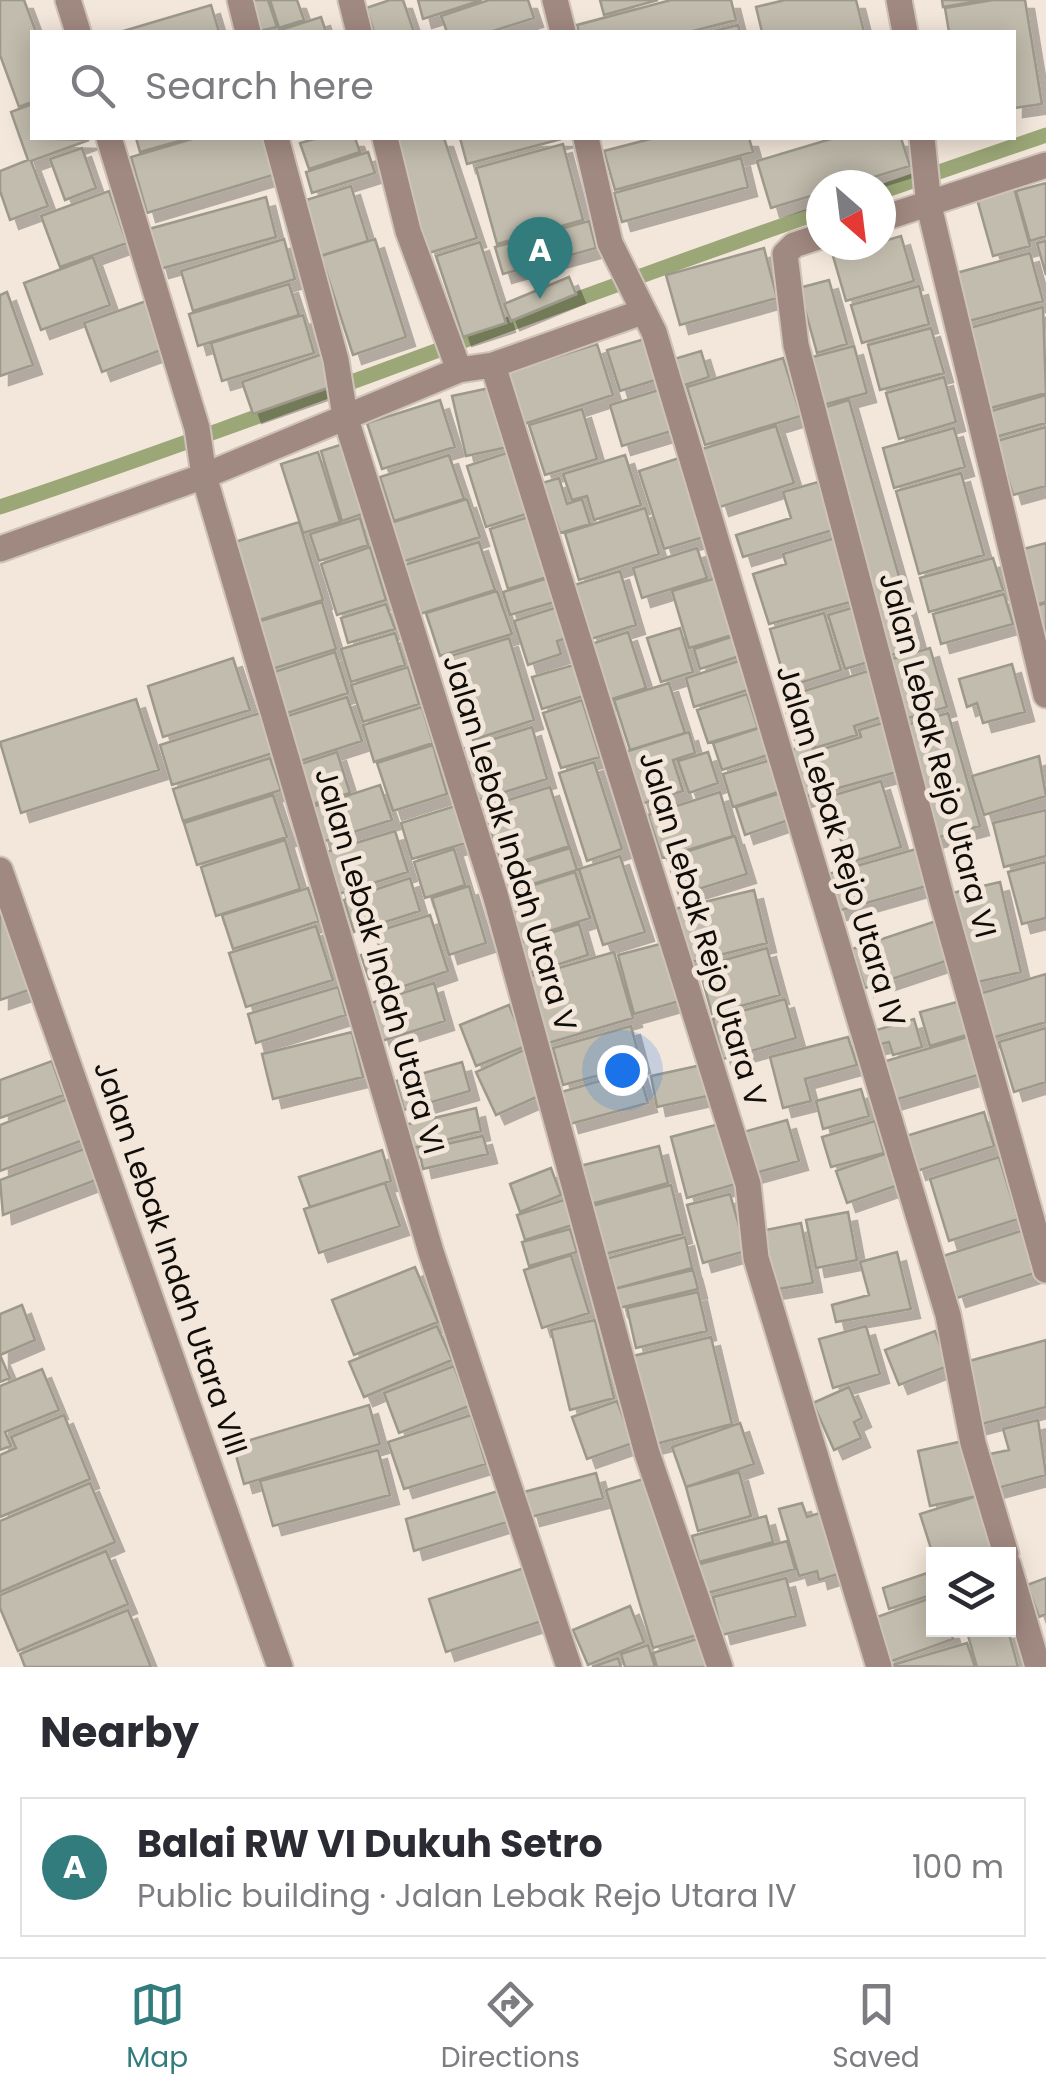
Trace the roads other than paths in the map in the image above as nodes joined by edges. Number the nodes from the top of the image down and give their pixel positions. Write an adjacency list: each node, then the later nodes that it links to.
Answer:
1 (68, 0): 6 (street)
2 (240, 0): 7 (street)
3 (351, 0): 8 (street)
4 (555, 0): 9 (street)
5 (899, 0): 10 (street)
6 (77, 30)
7 (248, 30)
8 (358, 30)
9 (562, 30)
10 (905, 30)
11 (111, 140): 24 (street, Jalan Lebak Indah Utara VI)
12 (277, 140): 23 (street, Jalan Lebak Indah Utara V)
13 (385, 140): 21 (street)
14 (586, 140): 20 (street, Jalan Lebak Rejo Utara IV)
15 (922, 140): 17 (street)
16 (1046, 165): 17 (street)
17 (928, 185): 18 (street); 26 (street)
18 (896, 209)
19 (806, 241): 28 (street, Jalan Lebak Rejo Utara VI)
20 (642, 312): 22 (street); 29 (street, Jalan Lebak Rejo Utara IV)
21 (458, 364): 22 (street); 23 (street)
22 (493, 365): 34 (street, Jalan Lebak Rejo Utara V)
23 (344, 410): 24 (street); 33 (street, Jalan Lebak Indah Utara V)
24 (203, 469): 25 (street); 32 (street, Jalan Lebak Indah Utara VI)
25 (0, 550)
26 (1046, 695)
27 (0, 870): 31 (street, Jalan Lebak Indah Utara VIII)
28 (1046, 1270)
29 (1004, 1547)
30 (1016, 1591): 35 (street)
31 (280, 1667)
32 (570, 1667)
33 (720, 1667)
34 (879, 1667)
35 (1038, 1667)

